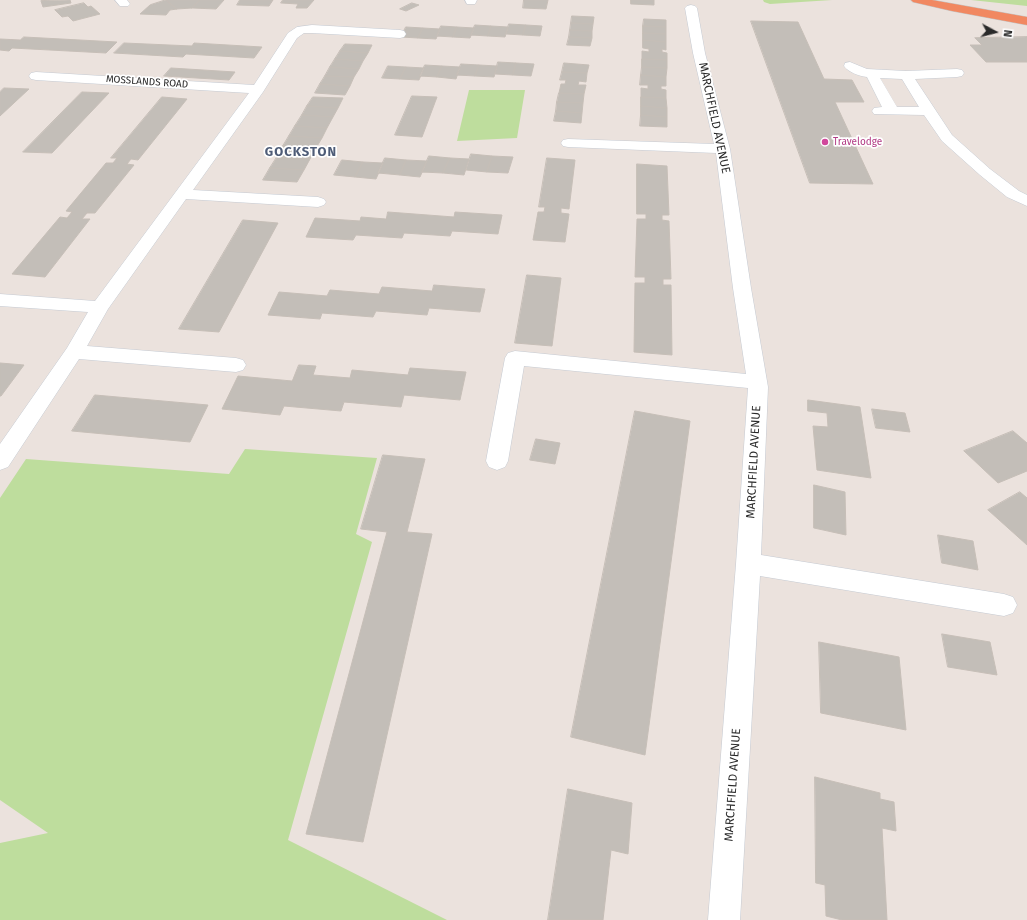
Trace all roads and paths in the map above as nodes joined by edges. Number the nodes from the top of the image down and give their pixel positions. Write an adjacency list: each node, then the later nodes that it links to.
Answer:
1 (917, 0): 5 (highway)
2 (952, 0): 4 (highway)
3 (689, 4): 15 (street, MARCHFIELD AVENUE)
4 (1023, 10)
5 (1027, 21)
6 (400, 34): 12 (street)
7 (850, 66): 9 (street)
8 (957, 73): 10 (street)
9 (871, 74): 10 (street); 13 (street)
10 (906, 75): 13 (street)
11 (36, 76): 12 (street, MOSSLANDS ROAD)
12 (257, 89): 16 (street)
13 (928, 111): 17 (street)
14 (568, 143): 15 (street)
15 (723, 149): 23 (street, MARCHFIELD AVENUE)
16 (181, 194): 18 (street); 20 (street)
17 (1020, 197)
18 (318, 202)
19 (0, 300): 20 (street)
20 (100, 307): 21 (street)
21 (74, 352): 22 (street); 24 (street)
22 (236, 365)
23 (757, 382): 25 (street); 26 (street, MARCHFIELD AVENUE)
24 (0, 460)
25 (497, 461)
26 (748, 564): 27 (street); 28 (street, MARCHFIELD AVENUE)
27 (1004, 605)
28 (724, 920)

